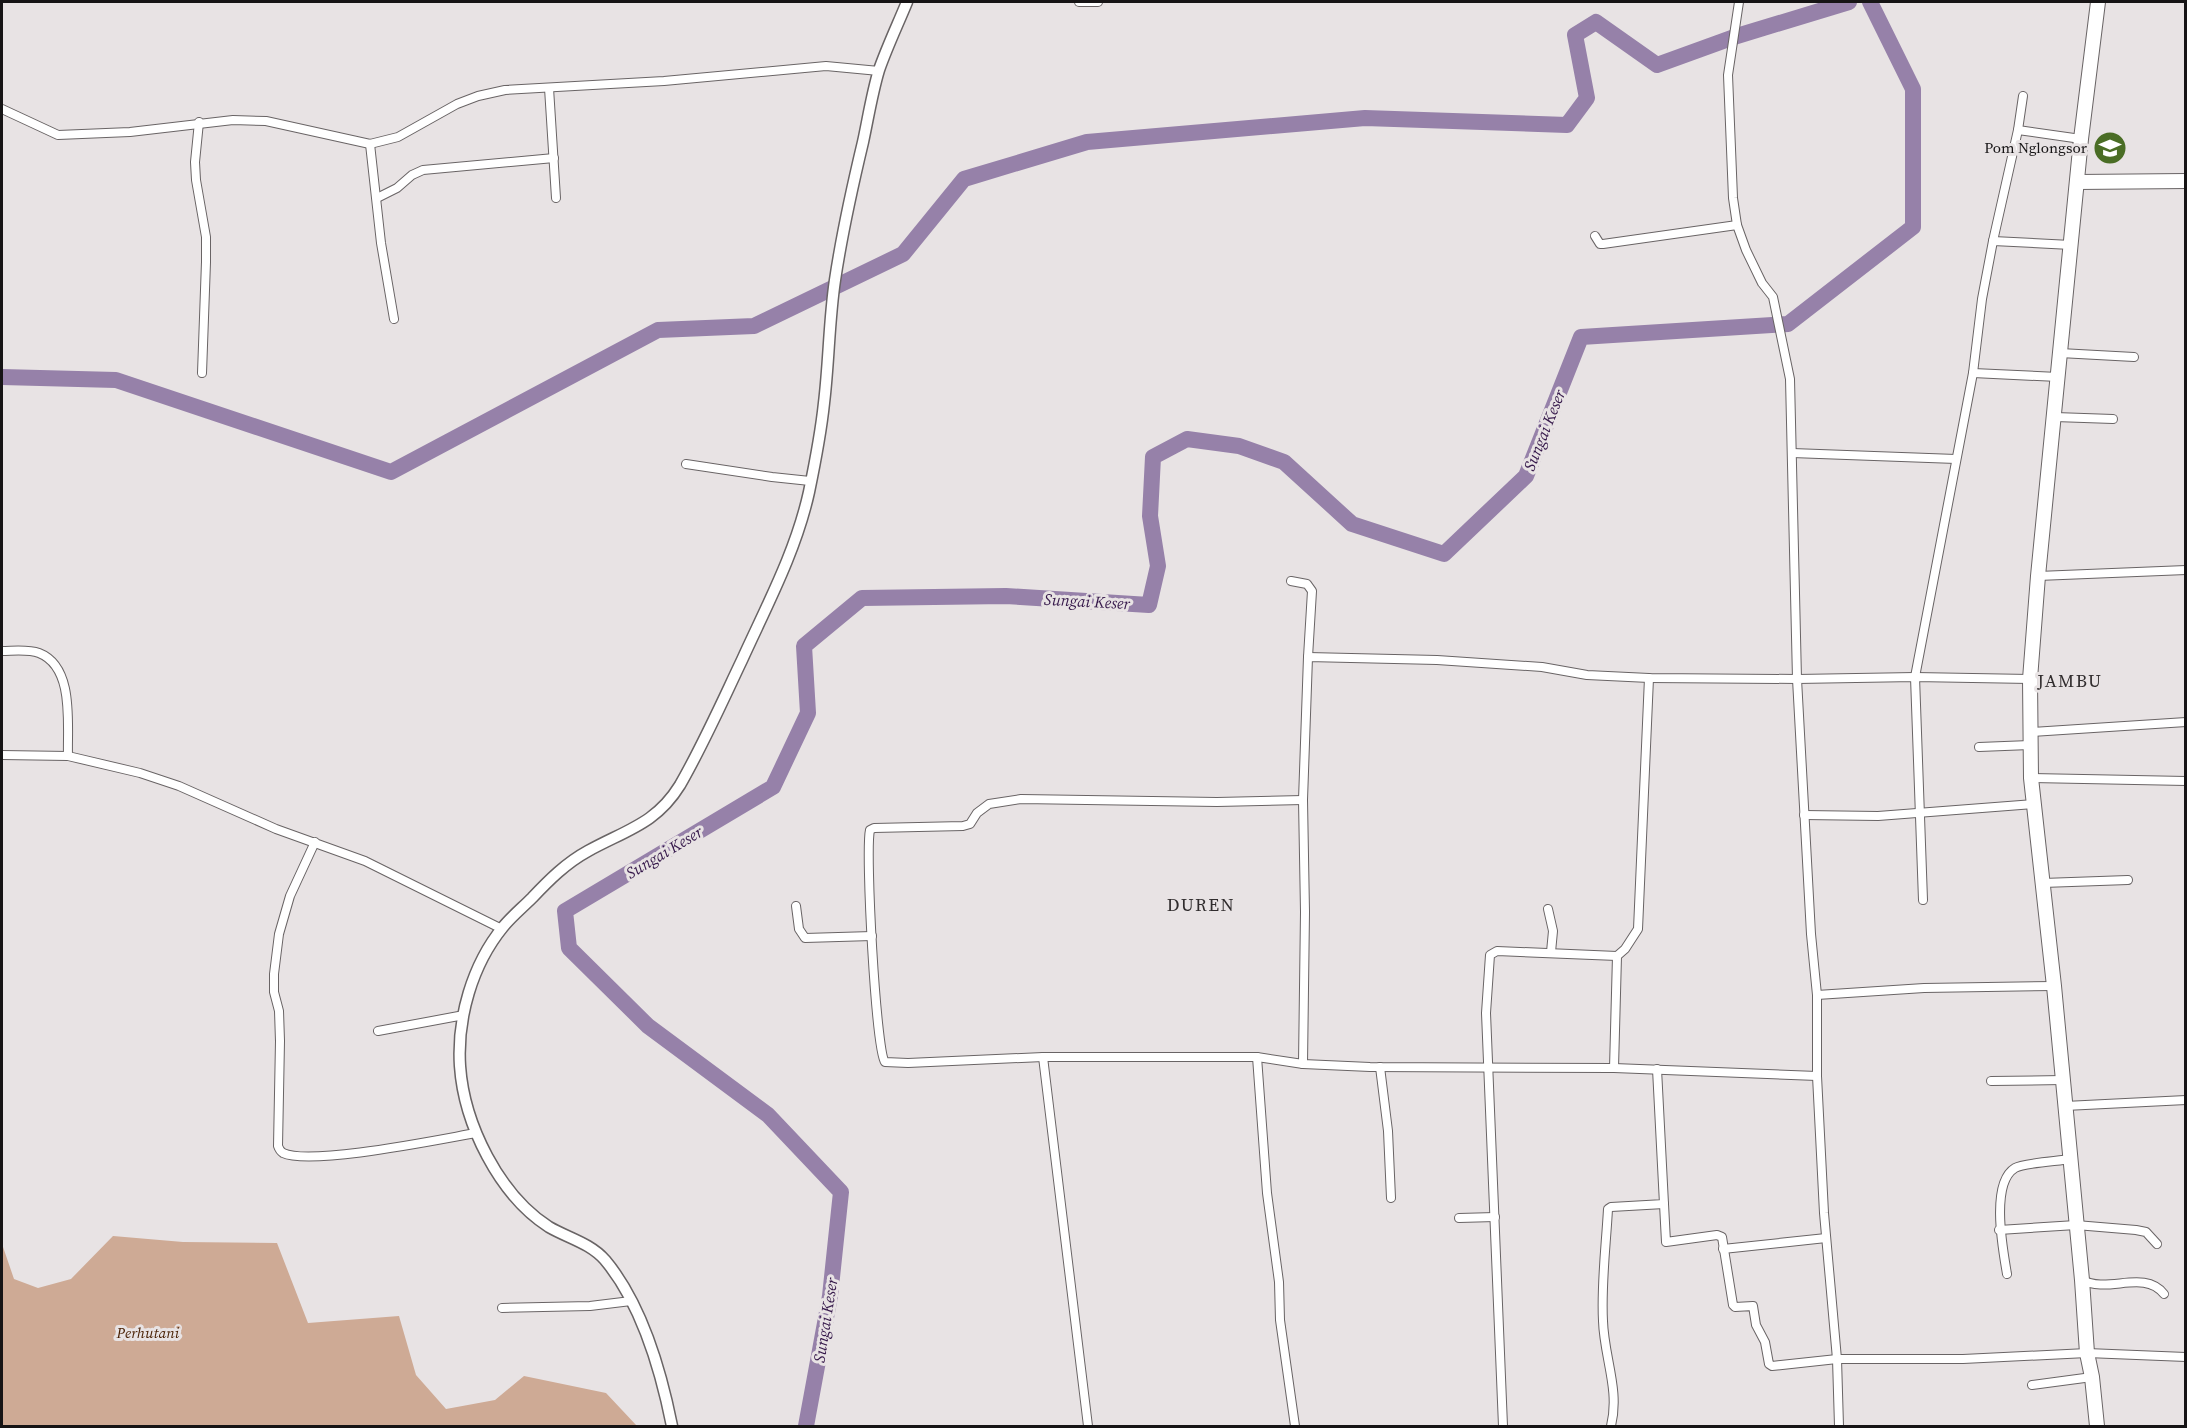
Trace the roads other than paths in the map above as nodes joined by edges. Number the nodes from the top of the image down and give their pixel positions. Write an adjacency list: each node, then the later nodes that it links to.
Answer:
1 (907, 2): 6 (street)
2 (1079, 2): 3 (street)
3 (1098, 2)
4 (1739, 2): 19 (street)
5 (2098, 2): 12 (highway)
6 (879, 71): 7 (street); 34 (street)
7 (549, 87): 13 (street); 14 (street)
8 (2023, 96): 11 (street)
9 (2, 109): 10 (street)
10 (199, 122): 13 (street); 27 (street)
11 (2018, 130): 12 (street); 21 (street)
12 (2081, 139): 16 (highway)
13 (370, 144): 17 (street)
14 (554, 158): 17 (street); 18 (street)
15 (2186, 181): 16 (highway)
16 (2077, 182): 22 (highway)
17 (377, 198): 23 (street)
18 (556, 198)
19 (1737, 225): 20 (street); 31 (street)
20 (1595, 236)
21 (1993, 241): 22 (street); 26 (street)
22 (2071, 245): 24 (highway)
23 (394, 319)
24 (2060, 353): 25 (street); 28 (highway)
25 (2134, 357)
26 (1973, 373): 28 (street); 32 (street)
27 (202, 374)
28 (2058, 377): 29 (highway)
29 (2055, 417): 30 (street); 36 (highway)
30 (2113, 419)
31 (1792, 453): 32 (street); 42 (street)
32 (1956, 459): 40 (street)
33 (686, 464): 34 (street)
34 (810, 480): 61 (street)
35 (2186, 570): 36 (street)
36 (2038, 576): 43 (highway)
37 (1291, 581): 39 (street)
38 (2, 651): 48 (street)
39 (1308, 657): 41 (street); 51 (street)
40 (1915, 676): 42 (street); 43 (street); 53 (street)
41 (1649, 678): 42 (street); 64 (street)
42 (1797, 679): 54 (street)
43 (2030, 679): 45 (highway)
44 (2186, 722): 45 (street)
45 (2031, 738): 46 (street); 49 (highway)
46 (1979, 747)
47 (2, 755): 48 (street)
48 (68, 756): 55 (street)
49 (2031, 778): 50 (street); 52 (highway)
50 (2186, 782)
51 (1303, 800): 62 (street); 71 (street)
52 (2034, 804): 53 (street); 57 (highway)
53 (1919, 813): 54 (street); 58 (street)
54 (1804, 815): 66 (street)
55 (315, 842): 61 (street); 81 (street)
56 (2128, 880): 57 (street)
57 (2043, 883): 65 (highway)
58 (1923, 900)
59 (796, 906): 62 (street)
60 (1548, 909): 63 (street)
61 (501, 929): 67 (street)
62 (872, 936): 69 (street)
63 (1551, 952): 64 (street); 73 (street)
64 (1617, 956): 74 (street)
65 (2054, 986): 66 (street); 77 (highway)
66 (1817, 995): 76 (street)
67 (464, 1016): 68 (street); 81 (street)
68 (378, 1031)
69 (1043, 1057): 70 (street); 103 (street)
70 (1257, 1057): 71 (street); 104 (street)
71 (1303, 1064): 72 (street)
72 (1380, 1067): 73 (street); 83 (street)
73 (1488, 1067): 74 (street); 85 (street)
74 (1614, 1068): 75 (street)
75 (1657, 1069): 76 (street); 84 (street)
76 (1817, 1076): 89 (street)
77 (2063, 1080): 78 (street); 80 (highway)
78 (1991, 1081)
79 (2186, 1100): 80 (street)
80 (2065, 1106): 82 (highway)
81 (476, 1133): 95 (street)
82 (2070, 1159): 87 (highway); 88 (street)
83 (1391, 1198)
84 (1664, 1204): 91 (street); 106 (street)
85 (1495, 1217): 86 (street); 105 (street)
86 (1459, 1218)
87 (2076, 1225): 88 (street); 90 (street); 93 (highway)
88 (1999, 1230): 92 (street)
89 (1826, 1238): 91 (street); 99 (street)
90 (2157, 1244)
91 (1724, 1249): 99 (street)
92 (2007, 1274)
93 (2082, 1280): 94 (street); 97 (highway)
94 (2164, 1294)
95 (631, 1301): 96 (street); 102 (street)
96 (502, 1308)
97 (2087, 1353): 98 (street); 99 (street); 100 (highway)
98 (2186, 1357)
99 (1837, 1359): 107 (street)
100 (2092, 1377): 101 (street); 108 (highway)
101 (2032, 1385)
102 (672, 1426)
103 (1088, 1426)
104 (1295, 1426)
105 (1503, 1426)
106 (1611, 1426)
107 (1839, 1426)
108 (2097, 1426)

